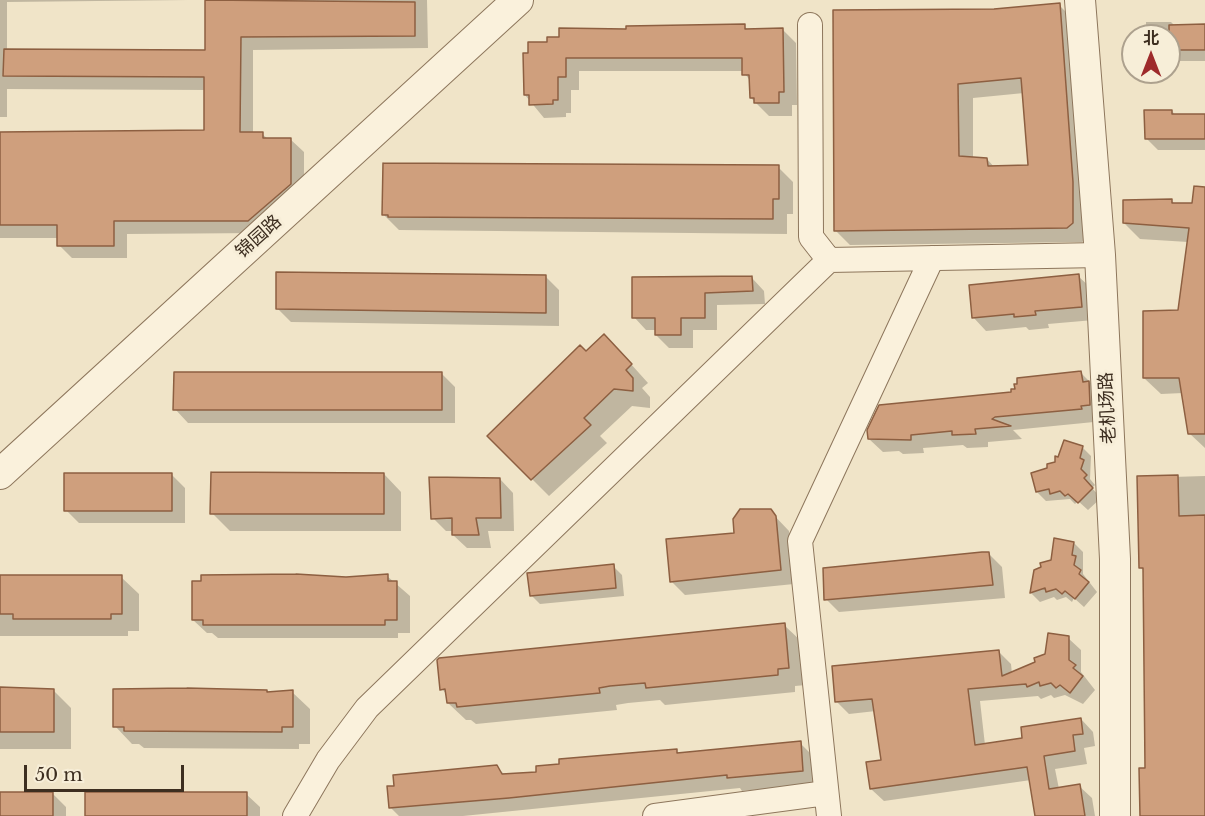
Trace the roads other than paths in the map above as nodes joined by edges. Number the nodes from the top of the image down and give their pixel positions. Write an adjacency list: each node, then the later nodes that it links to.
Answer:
1 (518, 0): 7 (street, 锦园路)
2 (1080, 0): 4 (street, 老机场路)
3 (810, 25): 6 (street)
4 (1100, 255): 5 (street); 11 (street, 老机场路)
5 (932, 258): 6 (street); 8 (street)
6 (829, 260): 9 (street)
7 (0, 474)
8 (827, 804): 10 (street)
9 (295, 816)
10 (655, 816)
11 (1114, 816)

